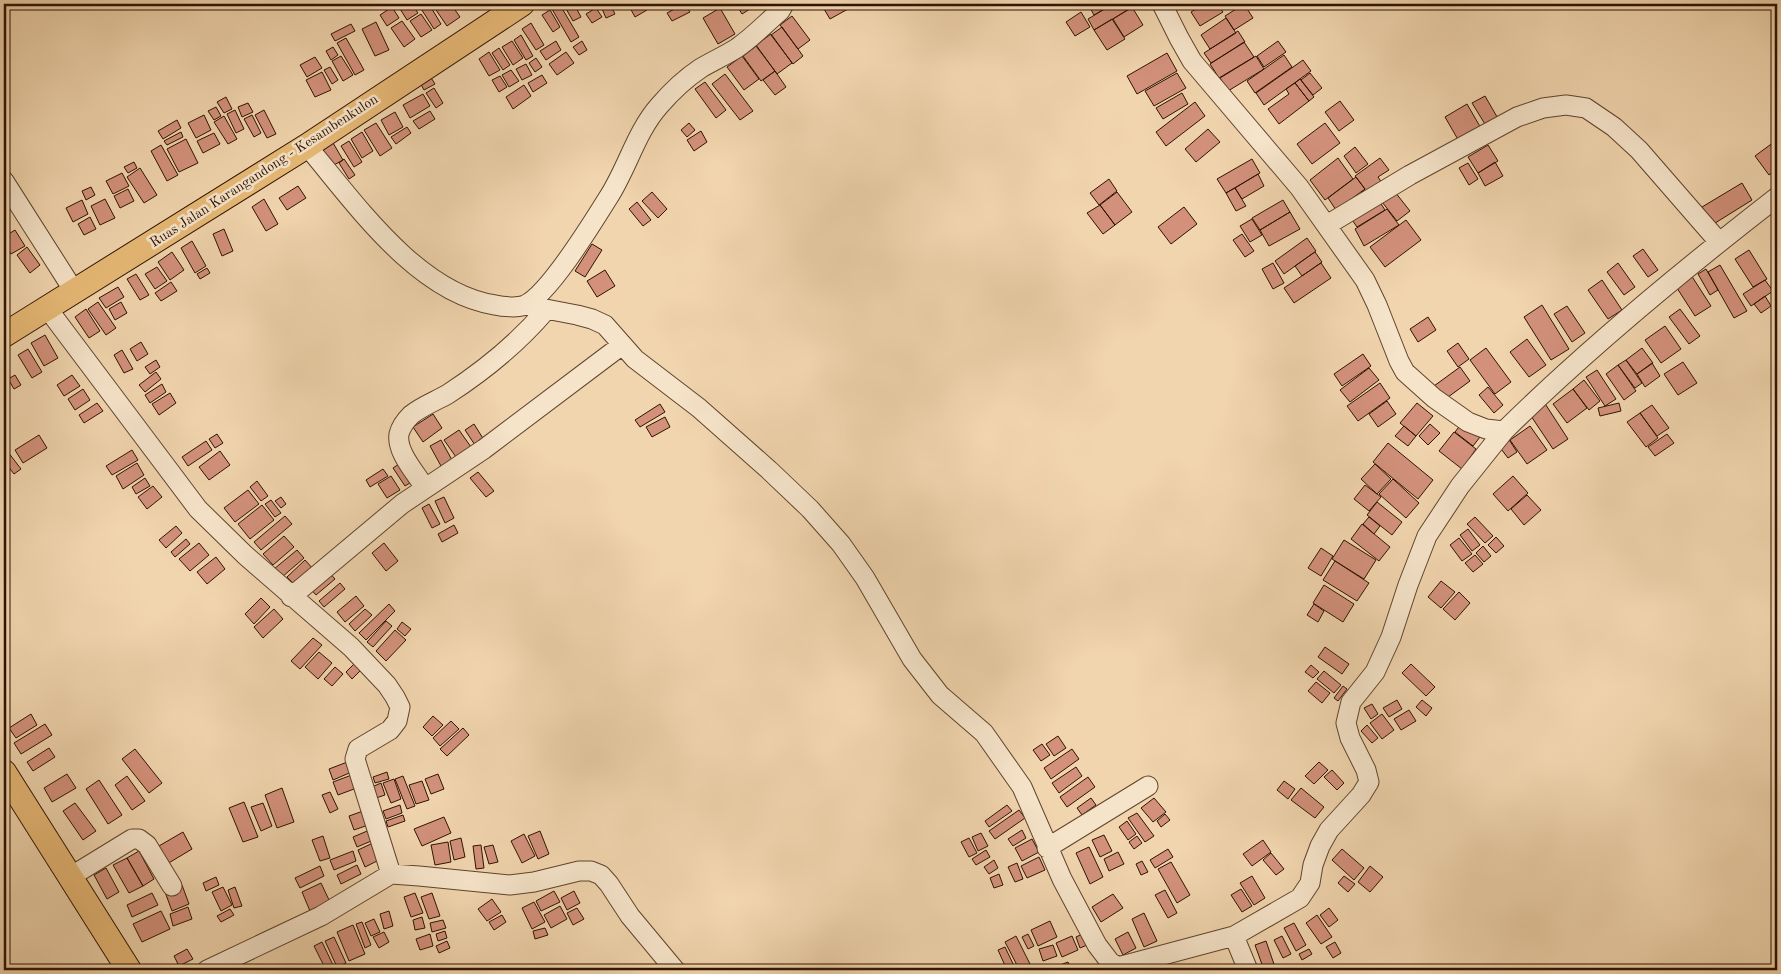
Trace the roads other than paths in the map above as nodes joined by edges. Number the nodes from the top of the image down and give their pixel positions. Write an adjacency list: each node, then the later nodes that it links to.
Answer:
1 (522, 4): 4 (main road, Ruas Jalan Karangandong - Kesambenkulon)
2 (784, 4): 10 (street)
3 (1162, 4): 7 (street)
4 (307, 146): 9 (main road, Ruas Jalan Karangandong - Kesambenkulon); 10 (street)
5 (4, 181): 9 (street)
6 (1777, 197): 8 (street)
7 (1327, 225): 8 (street); 15 (street)
8 (1719, 242): 15 (street)
9 (74, 291): 11 (main road, Ruas Jalan Karangandong - Kesambenkulon)
10 (525, 305): 12 (street)
11 (48, 308): 13 (main road, Ruas Jalan Karangandong - Kesambenkulon); 17 (street)
12 (546, 310): 14 (street); 16 (street)
13 (4, 335)
14 (622, 345): 16 (street); 20 (street)
15 (1504, 431): 24 (street)
16 (425, 488): 17 (street)
17 (291, 597): 21 (street)
18 (4, 772): 22 (main road)
19 (1148, 786): 20 (street)
20 (1047, 848): 24 (street)
21 (391, 874): 26 (street); 27 (street)
22 (70, 877): 23 (street); 25 (main road)
23 (172, 886)
24 (1234, 936): 28 (street)
25 (129, 970)
26 (207, 970)
27 (675, 970)
28 (1248, 970)

